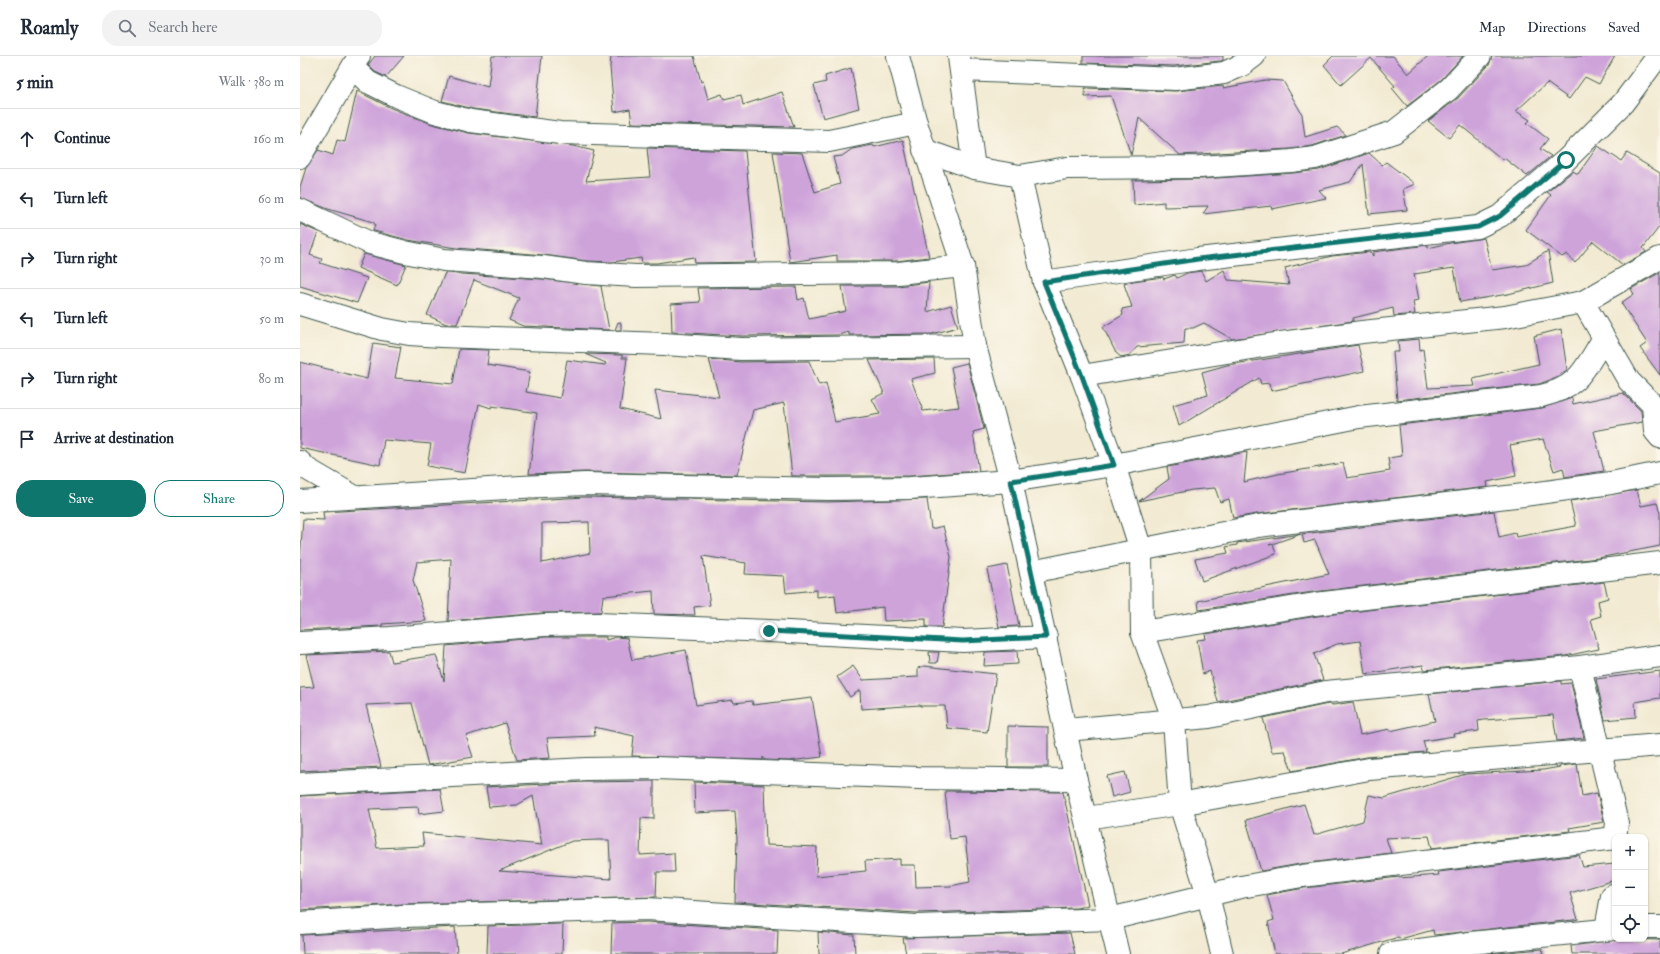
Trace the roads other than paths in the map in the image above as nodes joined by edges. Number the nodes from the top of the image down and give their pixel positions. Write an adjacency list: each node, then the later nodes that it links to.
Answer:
1 (898, 56): 7 (street)
2 (1254, 56): 6 (street)
3 (1480, 56): 11 (street)
4 (1658, 56): 15 (street)
5 (356, 62): 7 (street); 9 (street)
6 (960, 63): 10 (street)
7 (916, 123): 8 (street)
8 (924, 150): 10 (street); 14 (street)
9 (300, 157)
10 (974, 168): 11 (street)
11 (1020, 176): 15 (street)
12 (300, 210): 14 (street)
13 (1660, 258): 16 (street)
14 (963, 266): 19 (street)
15 (1044, 282): 20 (street)
16 (1582, 302): 18 (street); 20 (street)
17 (300, 304): 19 (street)
18 (1604, 338): 21 (street); 23 (street)
19 (975, 346): 25 (street)
20 (1082, 376): 23 (street)
21 (1658, 431)
22 (300, 462): 26 (street)
23 (1114, 465): 25 (street); 28 (street)
24 (1660, 473): 28 (street)
25 (1011, 481): 26 (street); 30 (street)
26 (355, 497): 27 (street)
27 (300, 501)
28 (1141, 550): 30 (street); 31 (street)
29 (1660, 563): 31 (street)
30 (1031, 572): 32 (street)
31 (1142, 632): 36 (street)
32 (1046, 637): 33 (street); 37 (street)
33 (300, 643)
34 (1660, 656): 35 (street)
35 (1580, 667): 36 (street); 39 (street)
36 (1174, 721): 37 (street); 42 (street)
37 (1066, 730): 40 (street)
38 (1660, 745): 39 (street)
39 (1600, 750): 42 (street); 44 (street)
40 (1076, 780): 41 (street); 43 (street)
41 (300, 784)
42 (1180, 804): 43 (street); 46 (street)
43 (1086, 818): 48 (street)
44 (1616, 834)
45 (1612, 838): 46 (street)
46 (1208, 895): 48 (street); 54 (street)
47 (1612, 896): 52 (street)
48 (1110, 919): 49 (street); 53 (street)
49 (300, 923)
50 (1648, 927): 51 (street)
51 (1660, 927)
52 (1610, 929): 55 (street)
53 (1118, 954)
54 (1222, 954)
55 (1391, 954)

